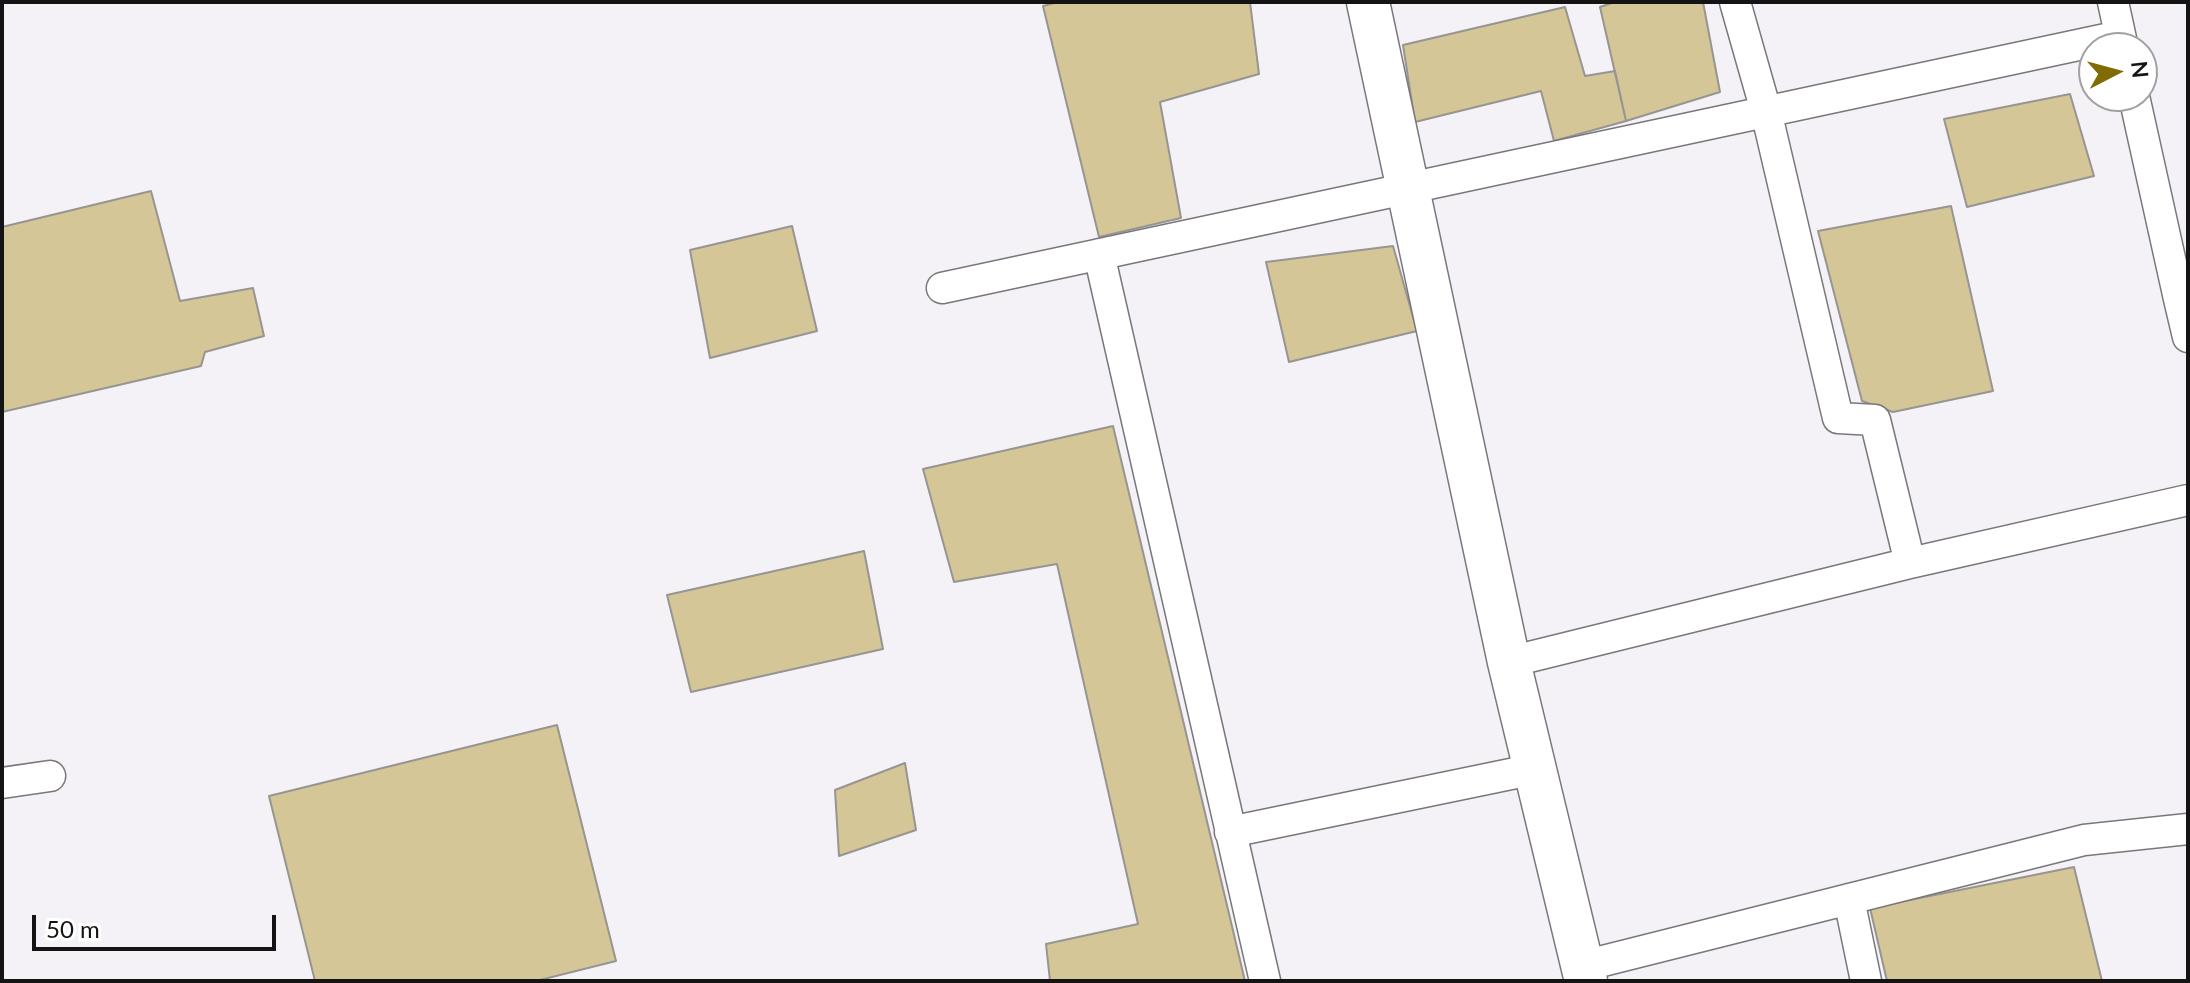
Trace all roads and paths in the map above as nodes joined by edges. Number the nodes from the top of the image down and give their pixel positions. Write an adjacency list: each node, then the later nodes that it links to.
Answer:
1 (1368, 2): 8 (street)
2 (1735, 2): 6 (street)
3 (2113, 2): 4 (street)
4 (2120, 32)
5 (2078, 51): 6 (street)
6 (1766, 111): 8 (street); 14 (street)
7 (2138, 112): 11 (street)
8 (1409, 187): 9 (street); 15 (street)
9 (1099, 254): 10 (street); 20 (street)
10 (942, 288)
11 (2183, 297): 12 (street)
12 (2188, 337)
13 (2188, 500): 14 (street)
14 (1910, 563): 15 (street)
15 (1509, 662): 16 (street)
16 (1535, 769): 20 (street); 22 (street)
17 (50, 776): 18 (street)
18 (2, 783)
19 (2188, 829): 21 (street)
20 (1230, 832): 23 (street)
21 (1849, 899): 22 (street); 24 (street)
22 (1584, 974)
23 (1265, 981)
24 (1866, 981)

